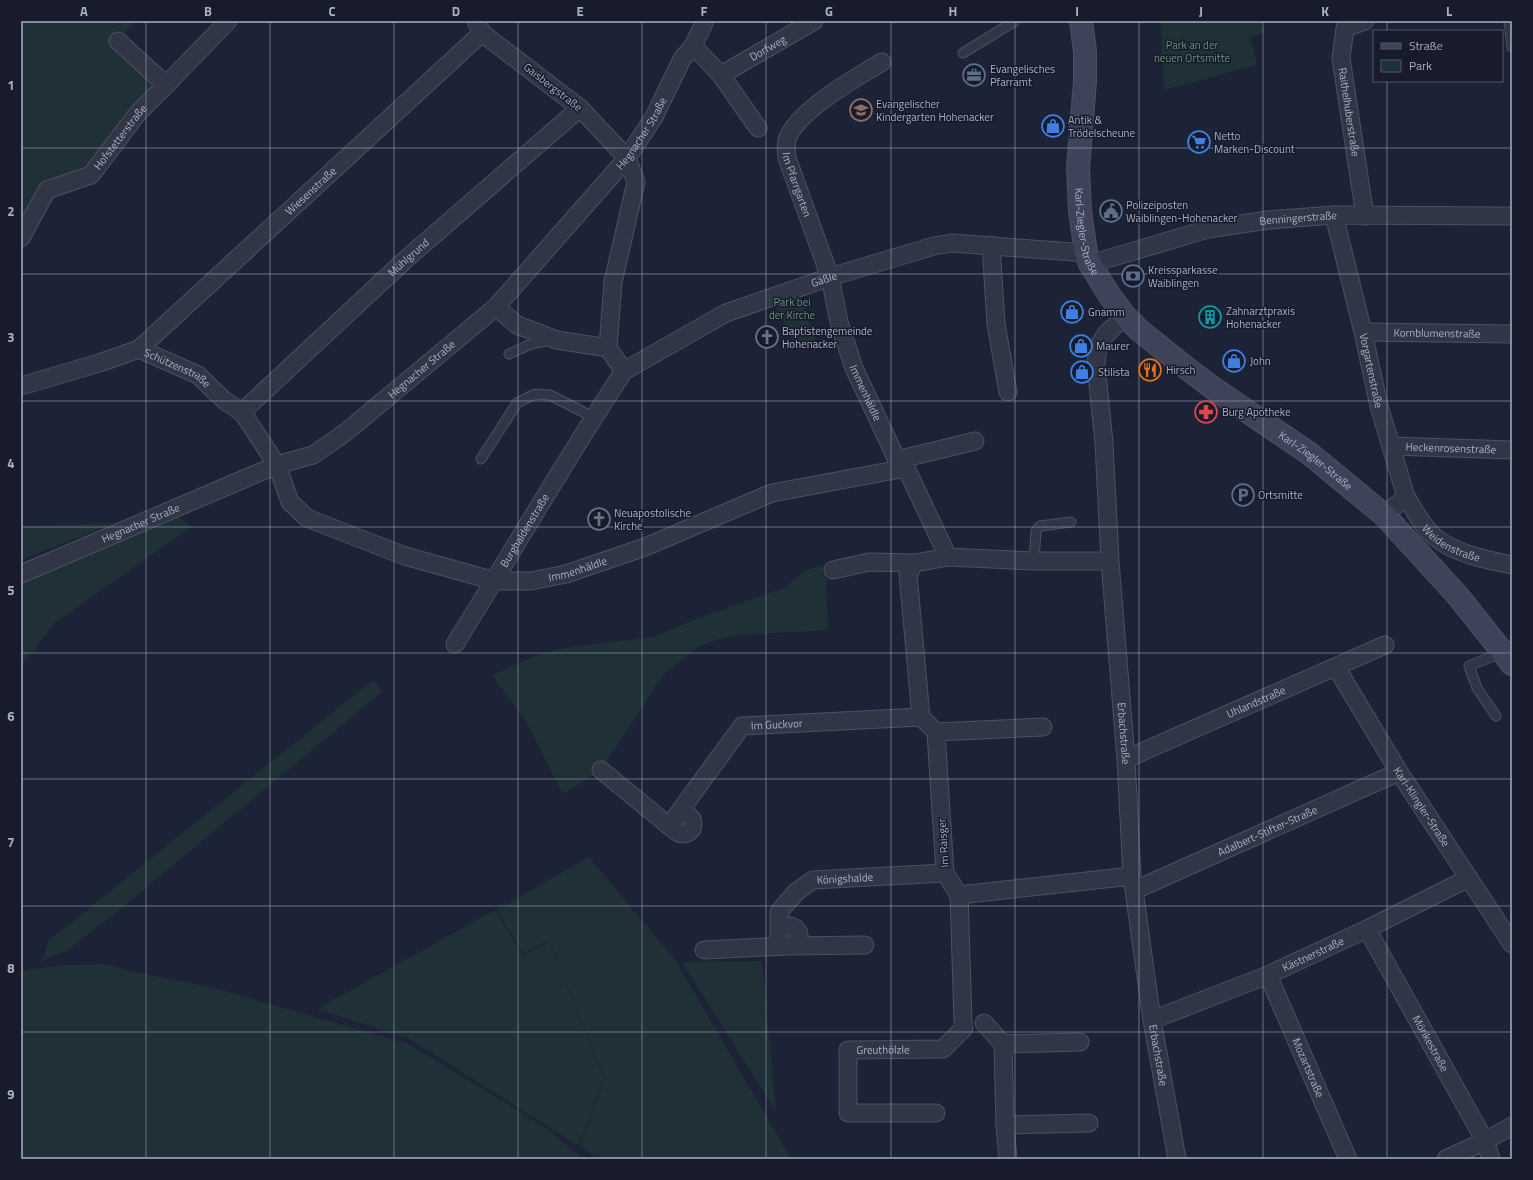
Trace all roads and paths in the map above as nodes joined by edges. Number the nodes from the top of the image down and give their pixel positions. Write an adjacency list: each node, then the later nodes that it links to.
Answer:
1 (228, 21): 15 (street, Hofstetterstraße)
2 (705, 21): 10 (street, Hegnacher Straße)
3 (814, 21): 14 (street, Dorfweg)
4 (1015, 21): 12 (lane)
5 (1081, 21): 24 (street, Karl-Ziegler-Straße)
6 (1365, 21): 20 (street, Raithelhuberstraße)
7 (1509, 21): 11 (lane)
8 (479, 27): 16 (street, Gaisbergstraße); 32 (street, Wiesenstraße)
9 (118, 41): 15 (street)
10 (693, 46): 14 (street); 18 (street, Hegnacher Straße)
11 (1512, 47)
12 (963, 53)
13 (882, 62): 25 (street, Im Pfarrgarten)
14 (721, 75): 17 (street)
15 (166, 85): 22 (street, Hofstetterstraße)
16 (580, 108): 18 (street, Gaisbergstraße); 37 (street, Mühlgrund)
17 (758, 128)
18 (627, 158): 26 (street, Hegnacher Straße); 31 (street)
19 (1334, 215): 20 (street, Benningerstraße); 24 (street, Benningerstraße); 28 (street, Vorgartenstraße)
20 (1365, 216): 21 (street, Benningerstraße)
21 (1512, 216)
22 (21, 238)
23 (991, 245): 24 (street, Gäßle); 25 (street, Gäßle); 36 (street)
24 (1088, 258): 27 (street, Karl-Ziegler-Straße)
25 (830, 277): 34 (street, Gäßle); 43 (street, Immenhäldle)
26 (496, 307): 30 (street); 44 (street, Hegnacher Straße)
27 (1125, 316): 46 (street, Karl-Ziegler-Straße); 50 (street, Erbachstraße)
28 (1363, 332): 29 (street, Kornblumenstraße); 40 (street, Vorgartenstraße)
29 (1512, 334)
30 (557, 340): 31 (street); 33 (lane)
31 (608, 348): 34 (street)
32 (139, 349): 35 (street, Schützenstraße); 37 (street, Schützenstraße)
33 (509, 354)
34 (624, 371): 38 (street, Burghaldenstraße)
35 (21, 386)
36 (1008, 392)
37 (242, 412): 44 (street, Schützenstraße)
38 (593, 417): 42 (lane); 55 (street, Burghaldenstraße)
39 (975, 441): 43 (street, Immenhäldle)
40 (1391, 446): 41 (street, Heckenrosenstraße); 45 (street, Vorgartenstraße)
41 (1512, 450)
42 (480, 459)
43 (901, 464): 48 (street, Immenhäldle); 55 (street, Immenhäldle)
44 (277, 465): 54 (street, Hegnacher Straße); 55 (street, Immenhäldle)
45 (1406, 497): 46 (street); 52 (street, Weidenstraße)
46 (1384, 515): 58 (street, Karl-Ziegler-Straße)
47 (1071, 522): 49 (lane)
48 (948, 557): 49 (street); 51 (street)
49 (1034, 561): 50 (street)
50 (1110, 561): 64 (street, Erbachstraße)
51 (915, 563): 53 (street); 61 (street)
52 (1512, 565)
53 (833, 570)
54 (21, 574)
55 (495, 581): 56 (street, Burghaldenstraße)
56 (455, 644)
57 (1385, 645): 59 (street, Uhlandstraße)
58 (1507, 658): 60 (lane)
59 (1336, 667): 64 (street, Uhlandstraße); 66 (street, Karl-Klingler-Straße)
60 (1496, 716)
61 (921, 717): 63 (street); 65 (street, Im Guckvor)
62 (1043, 727): 63 (street)
63 (936, 732): 67 (street, Im Raisger)
64 (1126, 759): 69 (street, Erbachstraße)
65 (601, 770)
66 (1399, 772): 68 (street, Karl-Klingler-Straße); 69 (street, Adalbert-Stifter-Straße)
67 (945, 873): 70 (street, Im Raisger); 72 (street, Königshalde)
68 (1468, 878): 71 (street, Kästnerstraße); 73 (street, Karl-Klingler-Straße)
69 (1134, 883): 70 (street); 77 (street, Erbachstraße)
70 (959, 895): 78 (street)
71 (1367, 929): 76 (street, Kästnerstraße); 85 (street, Mörikestraße)
72 (785, 942): 74 (street); 75 (street)
73 (1512, 944)
74 (865, 945)
75 (704, 950)
76 (1268, 975): 77 (street, Kästnerstraße); 88 (street, Mozartstraße)
77 (1152, 1020): 87 (street, Erbachstraße)
78 (964, 1025): 80 (street); 81 (street, Greuthölzle)
79 (1080, 1042): 80 (street)
80 (1003, 1044): 83 (street)
81 (936, 1113)
82 (1089, 1123): 83 (street)
83 (1006, 1125): 86 (street)
84 (1512, 1126): 85 (street)
85 (1485, 1141): 89 (street); 90 (street, Mörikestraße)
86 (1008, 1159)
87 (1177, 1159)
88 (1348, 1159)
89 (1446, 1159)
90 (1492, 1159)

